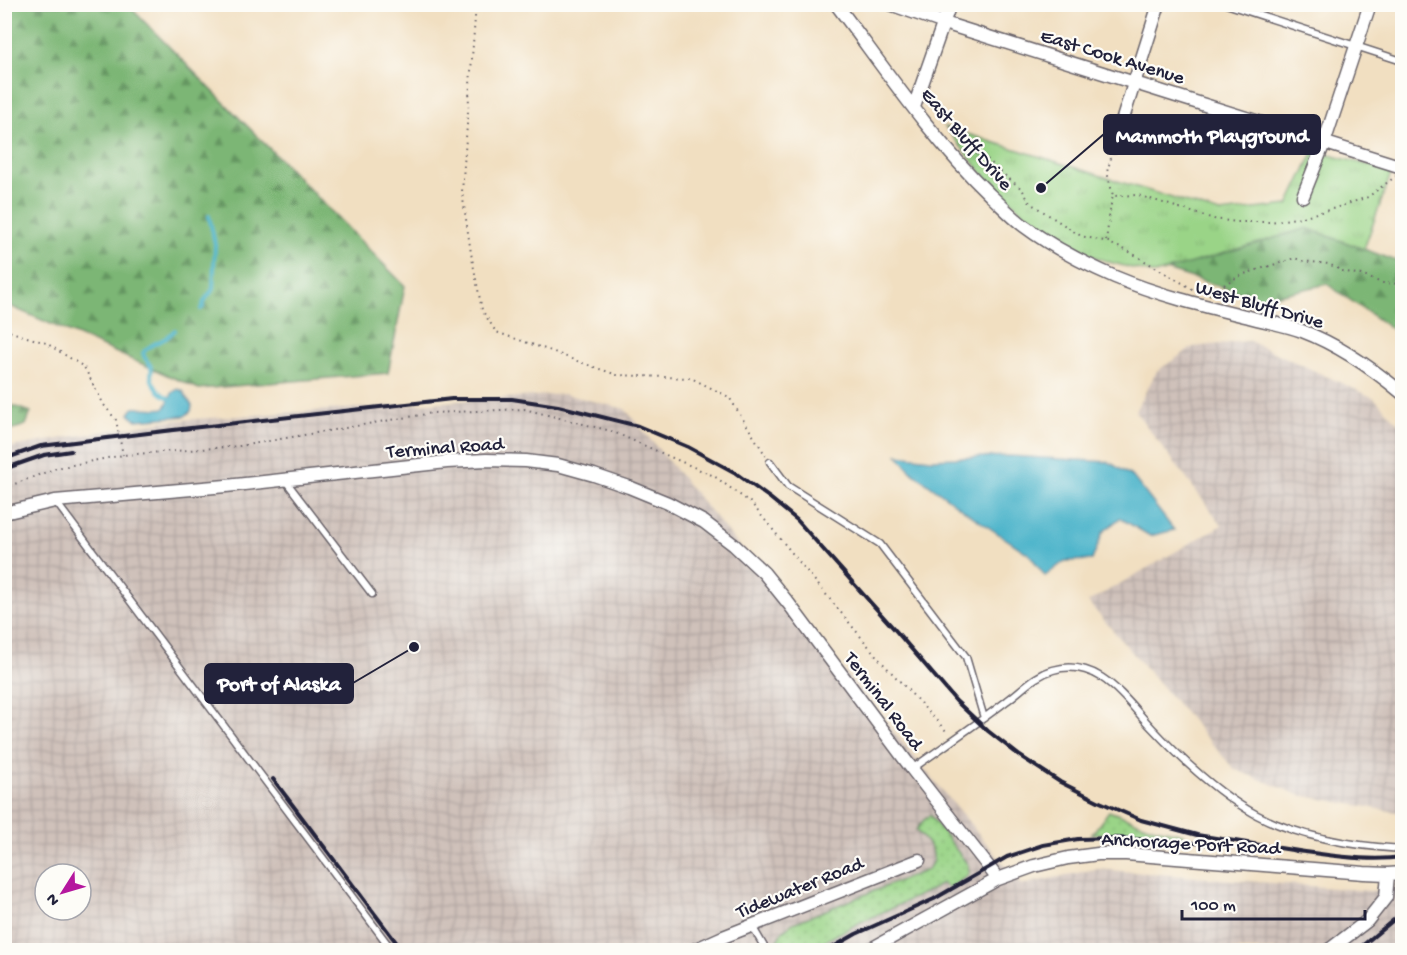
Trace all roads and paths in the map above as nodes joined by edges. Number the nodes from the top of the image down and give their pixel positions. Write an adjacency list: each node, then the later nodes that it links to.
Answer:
1 (476, 4): 27 (path)
2 (836, 4): 12 (street, East Bluff Drive)
3 (891, 4): 8 (street, East Cook Avenue)
4 (950, 4): 8 (street)
5 (1159, 4): 11 (street)
6 (1226, 4): 9 (lane)
7 (1370, 4): 9 (street)
8 (944, 23): 11 (street, East Cook Avenue); 12 (street)
9 (1356, 46): 10 (lane); 13 (street)
10 (1402, 62)
11 (1135, 82): 13 (street, East Cook Avenue); 14 (street)
12 (914, 107): 22 (street, East Bluff Drive)
13 (1324, 143): 16 (street, East Cook Avenue); 18 (street)
14 (1114, 147): 17 (path)
15 (964, 151): 19 (path)
16 (1402, 169): 17 (path)
17 (1113, 196): 19 (path)
18 (1303, 196)
19 (1106, 241): 21 (path)
20 (1402, 284): 23 (path)
21 (1198, 293)
22 (1163, 295): 25 (street, West Bluff Drive)
23 (1208, 296)
24 (4, 332): 26 (path)
25 (1402, 393)
26 (123, 455): 29 (path); 34 (path)
27 (770, 462): 33 (lane)
28 (285, 480): 30 (street, Terminal Road); 32 (lane); 35 (street, Terminal Road)
29 (4, 488)
30 (54, 501): 31 (street, Terminal Road); 42 (lane)
31 (4, 513)
32 (372, 594)
33 (984, 718): 34 (lane); 36 (lane)
34 (954, 739): 35 (lane)
35 (912, 769): 40 (street, Terminal Road)
36 (1402, 849)
37 (919, 860): 41 (street, Tidewater Road)
38 (1402, 873): 39 (street, Anchorage Port Road)
39 (1388, 874): 40 (street, Anchorage Port Road); 46 (street)
40 (998, 879): 45 (street, Anchorage Port Road)
41 (752, 926): 43 (street, Tidewater Road); 44 (lane)
42 (392, 951)
43 (694, 951)
44 (766, 951)
45 (869, 951)
46 (1329, 951)

